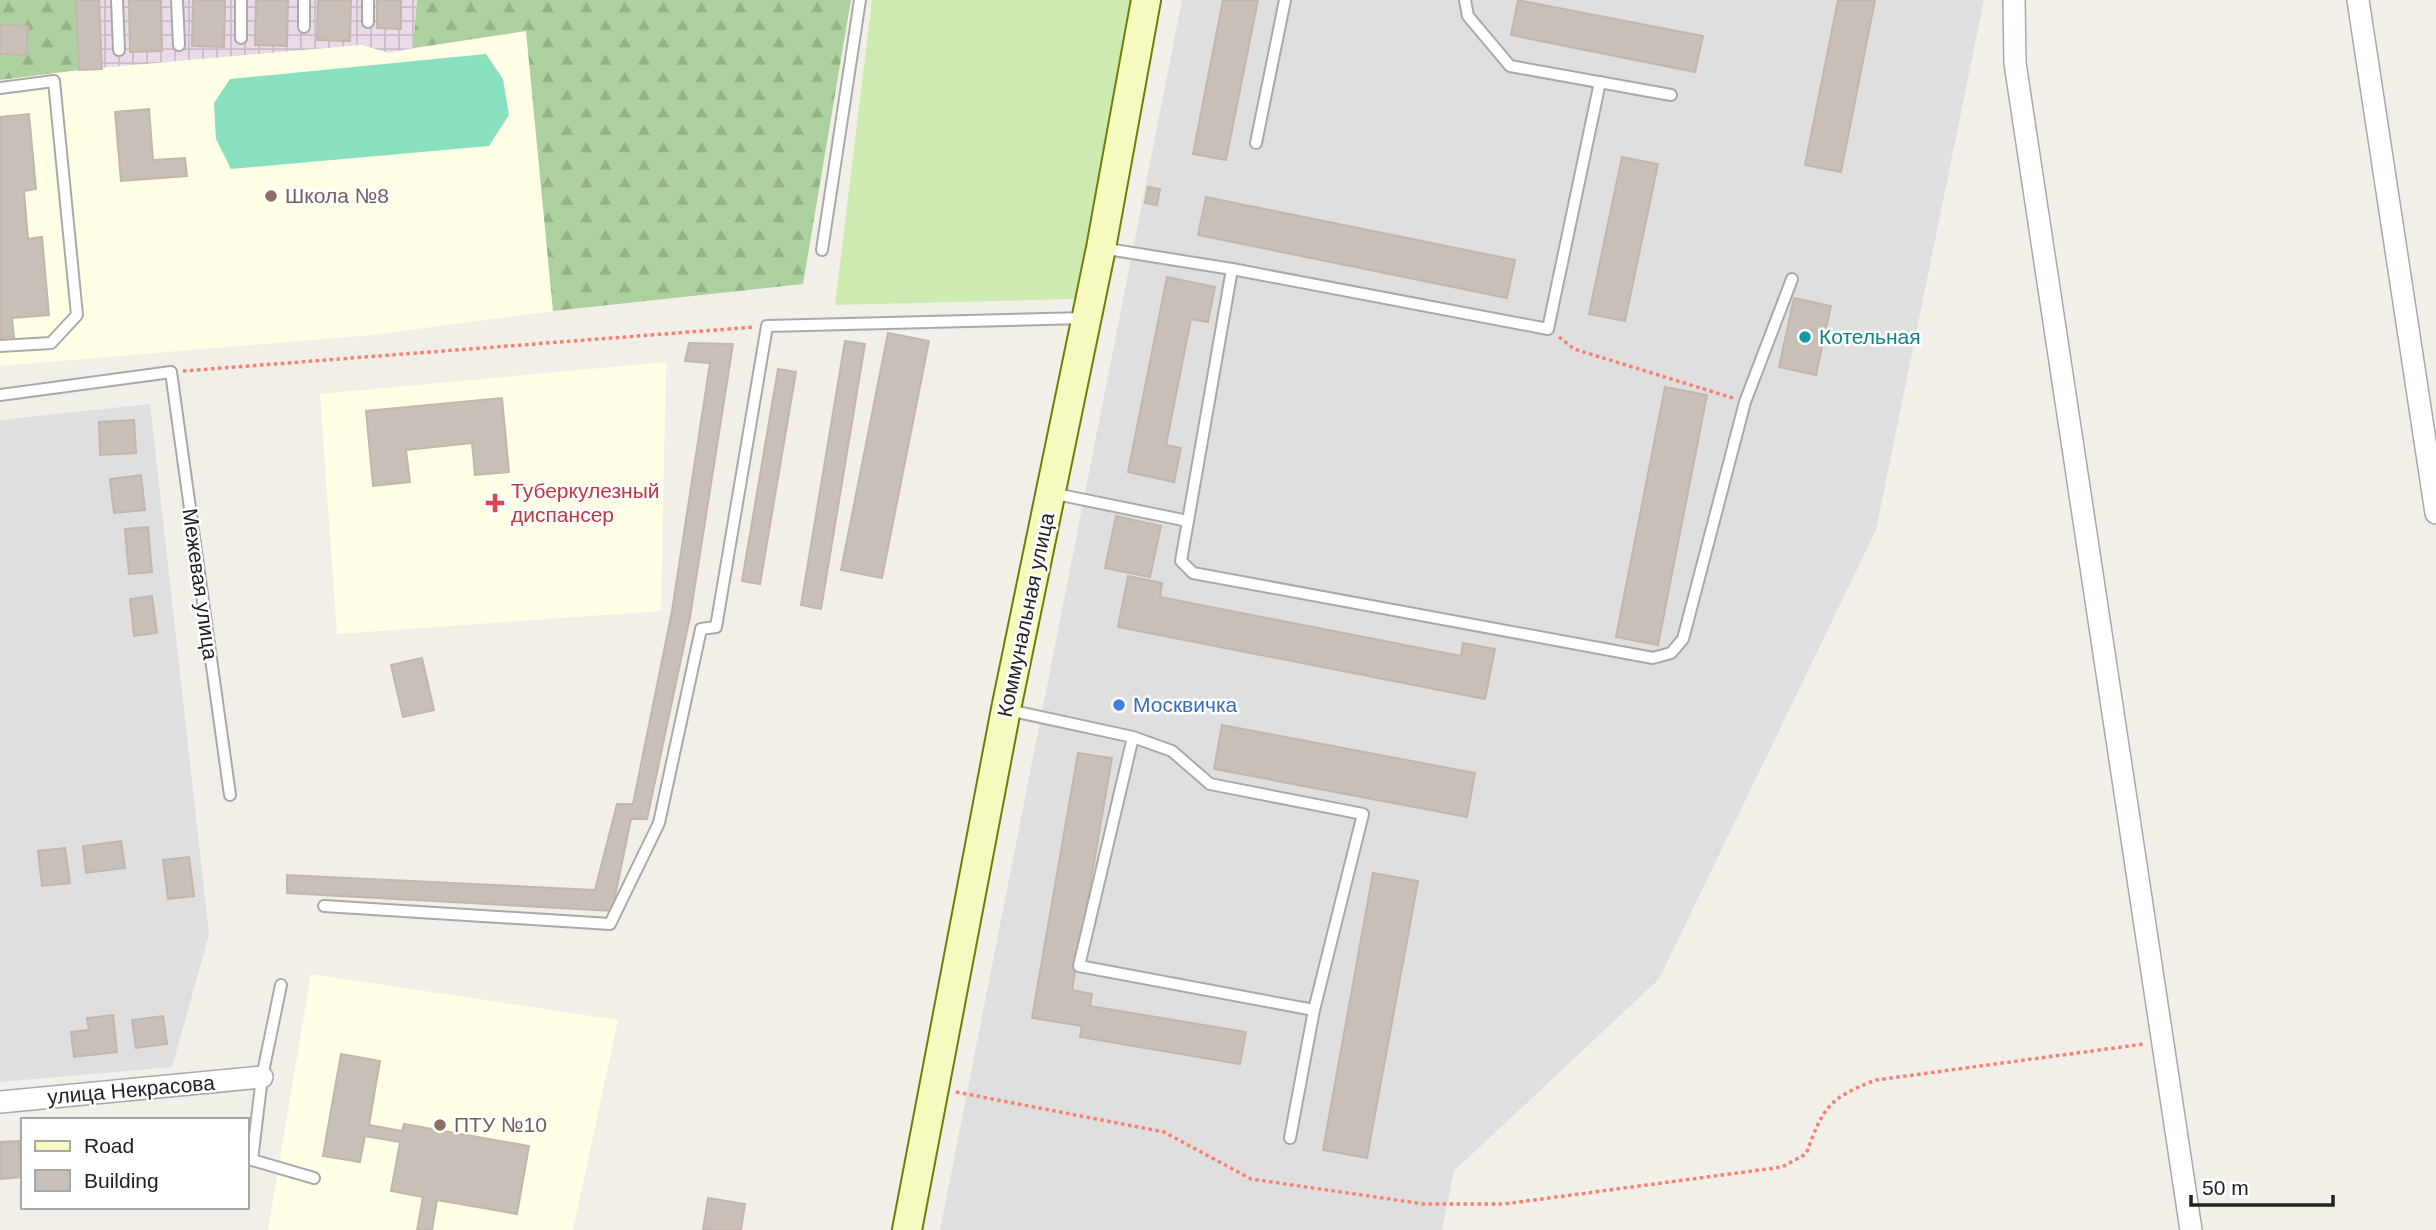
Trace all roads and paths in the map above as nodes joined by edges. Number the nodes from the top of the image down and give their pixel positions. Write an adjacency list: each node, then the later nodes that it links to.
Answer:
1 (117, 0): 16 (lane)
2 (177, 0): 15 (lane)
3 (241, 0): 14 (lane)
4 (304, 0): 13 (lane)
5 (369, 0): 12 (lane)
6 (860, 0): 22 (lane)
7 (1146, 0): 21 (street, Коммунальная улица)
8 (1285, 0): 20 (lane)
9 (1465, 0): 17 (lane)
10 (2014, 0): 41 (street)
11 (2358, 0): 33 (street)
12 (368, 22)
13 (304, 27)
14 (241, 38)
15 (180, 45)
16 (120, 50)
17 (1600, 82): 19 (lane); 27 (lane)
18 (0, 88): 28 (lane)
19 (1671, 94)
20 (1256, 143)
21 (1101, 248): 23 (lane); 25 (street, Коммунальная улица)
22 (822, 250)
23 (1232, 269): 27 (lane); 34 (lane)
24 (1792, 279): 31 (lane)
25 (1086, 318): 26 (lane); 32 (street, Коммунальная улица)
26 (767, 326): 29 (path); 38 (lane)
27 (1548, 329): 31 (path)
28 (0, 346)
29 (171, 372): 30 (lane); 37 (lane, Межевая улица)
30 (0, 394)
31 (1745, 402): 34 (lane)
32 (1051, 493): 34 (lane); 35 (street, Коммунальная улица)
33 (2436, 513)
34 (1188, 521)
35 (1006, 709): 36 (lane); 43 (street, Коммунальная улица)
36 (1133, 737): 40 (lane); 40 (lane)
37 (230, 795)
38 (324, 906)
39 (281, 985): 42 (lane)
40 (1314, 1010): 45 (lane)
41 (2163, 1041): 43 (path); 48 (street)
42 (262, 1077): 44 (street, улица Некрасова); 46 (lane)
43 (934, 1088): 47 (street, Коммунальная улица)
44 (0, 1102)
45 (1290, 1138)
46 (314, 1178)
47 (907, 1230)
48 (2191, 1230)

